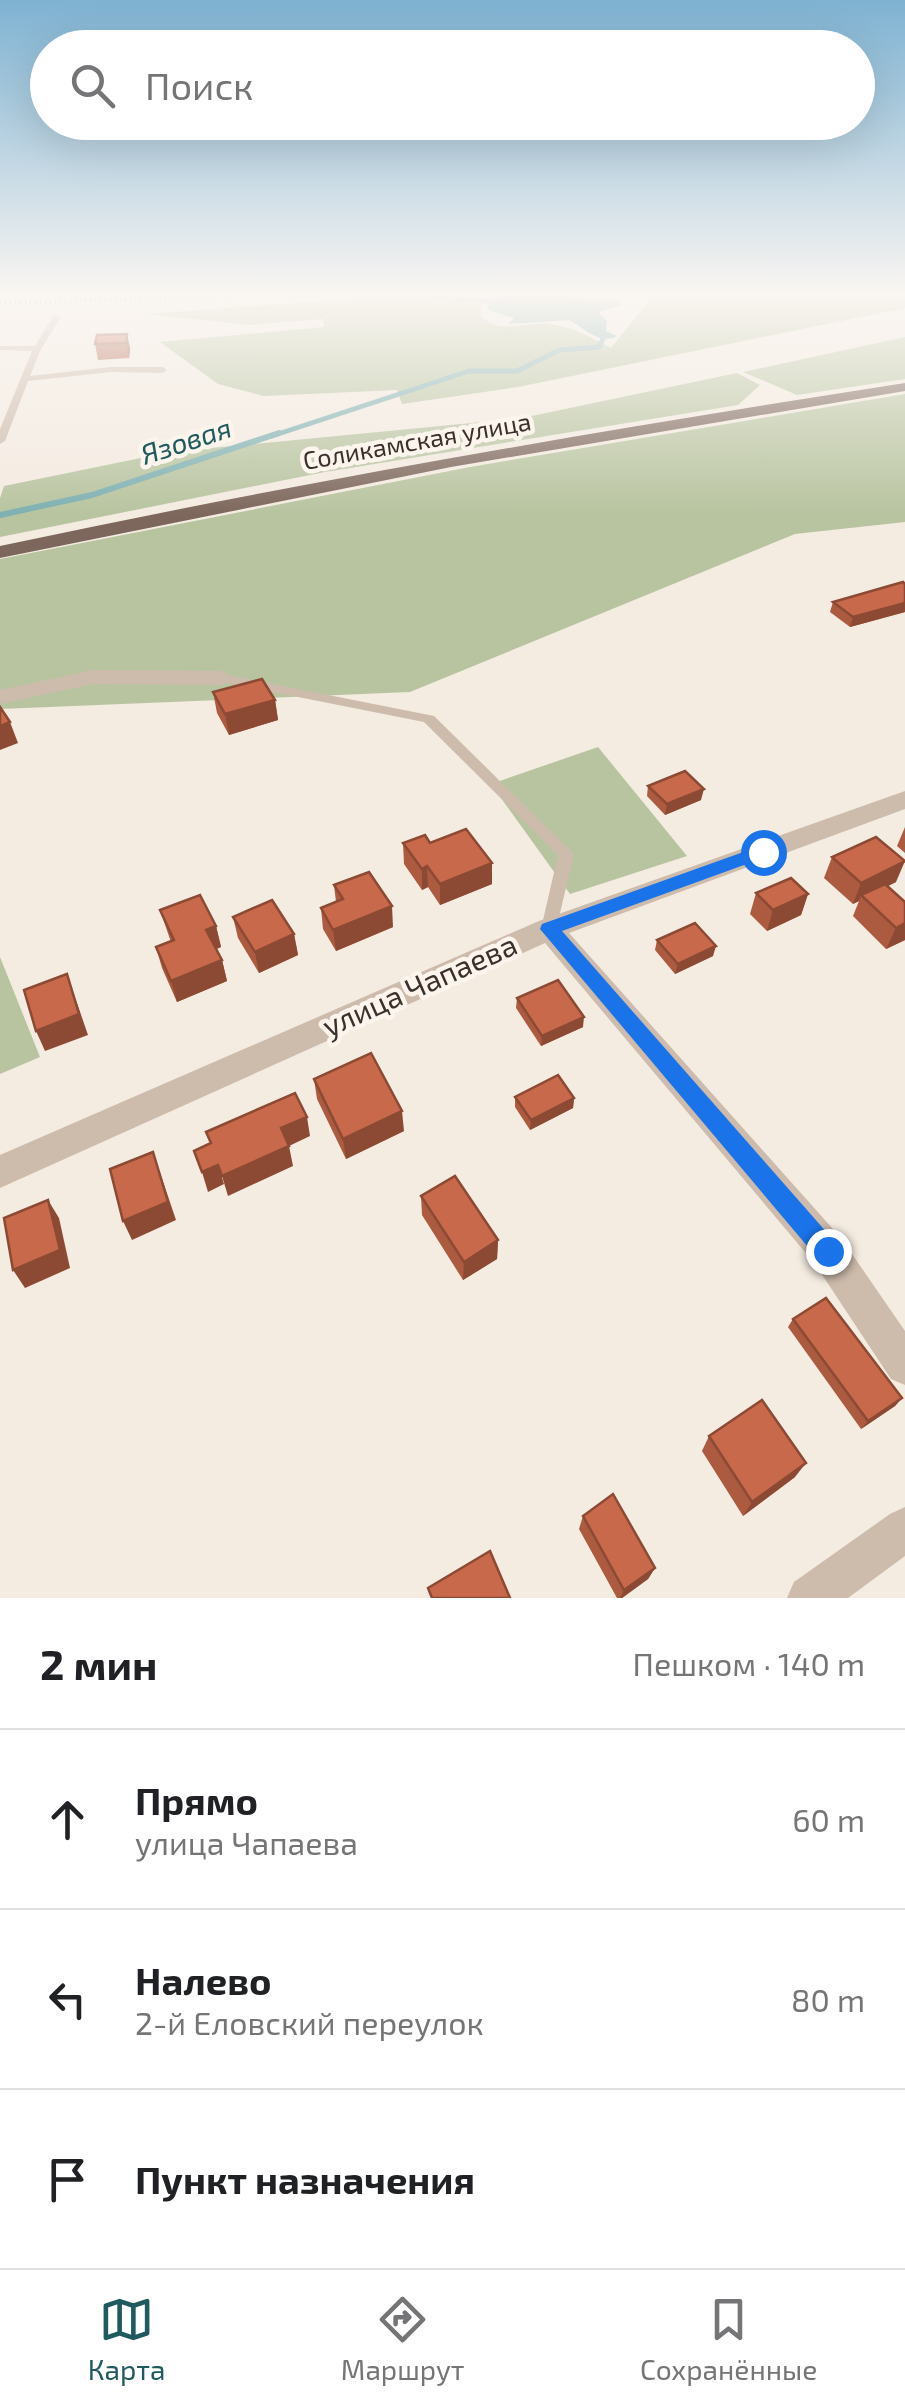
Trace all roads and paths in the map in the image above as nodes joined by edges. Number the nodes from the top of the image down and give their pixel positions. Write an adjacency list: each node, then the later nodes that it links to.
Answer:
1 (31, 366): 3 (lane)
2 (163, 370): 3 (lane)
3 (25, 380): 5 (lane)
4 (905, 386): 8 (main road, Соликамская улица)
5 (18, 395): 6 (lane); 7 (lane)
6 (0, 396)
7 (0, 441)
8 (0, 552)
9 (222, 678): 10 (street); 12 (lane)
10 (0, 697)
11 (905, 800): 12 (street, улица Чапаева)
12 (549, 929): 13 (street, улица Чапаева); 14 (street)
13 (0, 1172)
14 (905, 1365)
15 (905, 1529): 16 (street)
16 (810, 1598)

